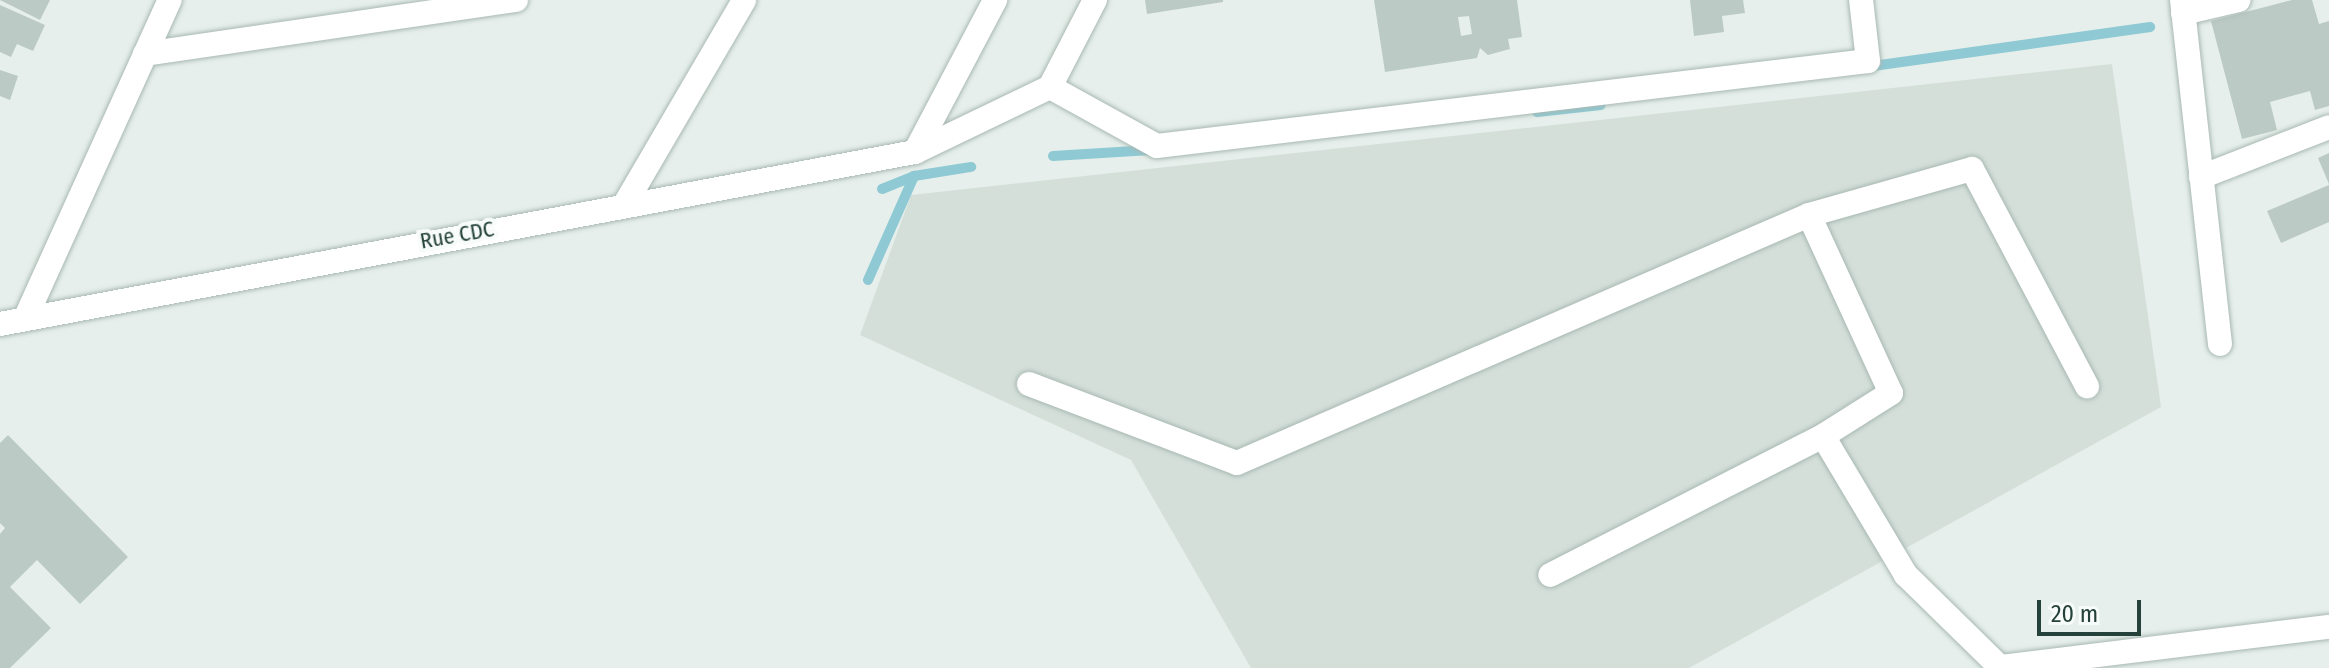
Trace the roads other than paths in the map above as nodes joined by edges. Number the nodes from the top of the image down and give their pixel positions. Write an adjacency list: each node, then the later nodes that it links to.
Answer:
1 (170, 0): 9 (street)
2 (516, 0): 9 (street)
3 (744, 0): 14 (street)
4 (995, 0): 12 (street)
5 (1095, 0): 10 (street)
6 (1861, 0): 10 (street)
7 (2239, 0): 8 (street)
8 (2182, 7): 13 (street)
9 (145, 54): 16 (street)
10 (1050, 87): 12 (street, Rue CDC)
11 (2329, 127): 13 (street)
12 (915, 152): 14 (street, Rue CDC)
13 (2201, 177): 18 (street)
14 (625, 204): 16 (street, Rue CDC)
15 (1809, 215): 19 (street); 20 (street); 21 (street)
16 (25, 319): 17 (street, Rue CDC)
17 (0, 324)
18 (2220, 344)
19 (1029, 384)
20 (2087, 386)
21 (1823, 436): 22 (street); 24 (street)
22 (1550, 575)
23 (2329, 627): 24 (street)
24 (2001, 667)

